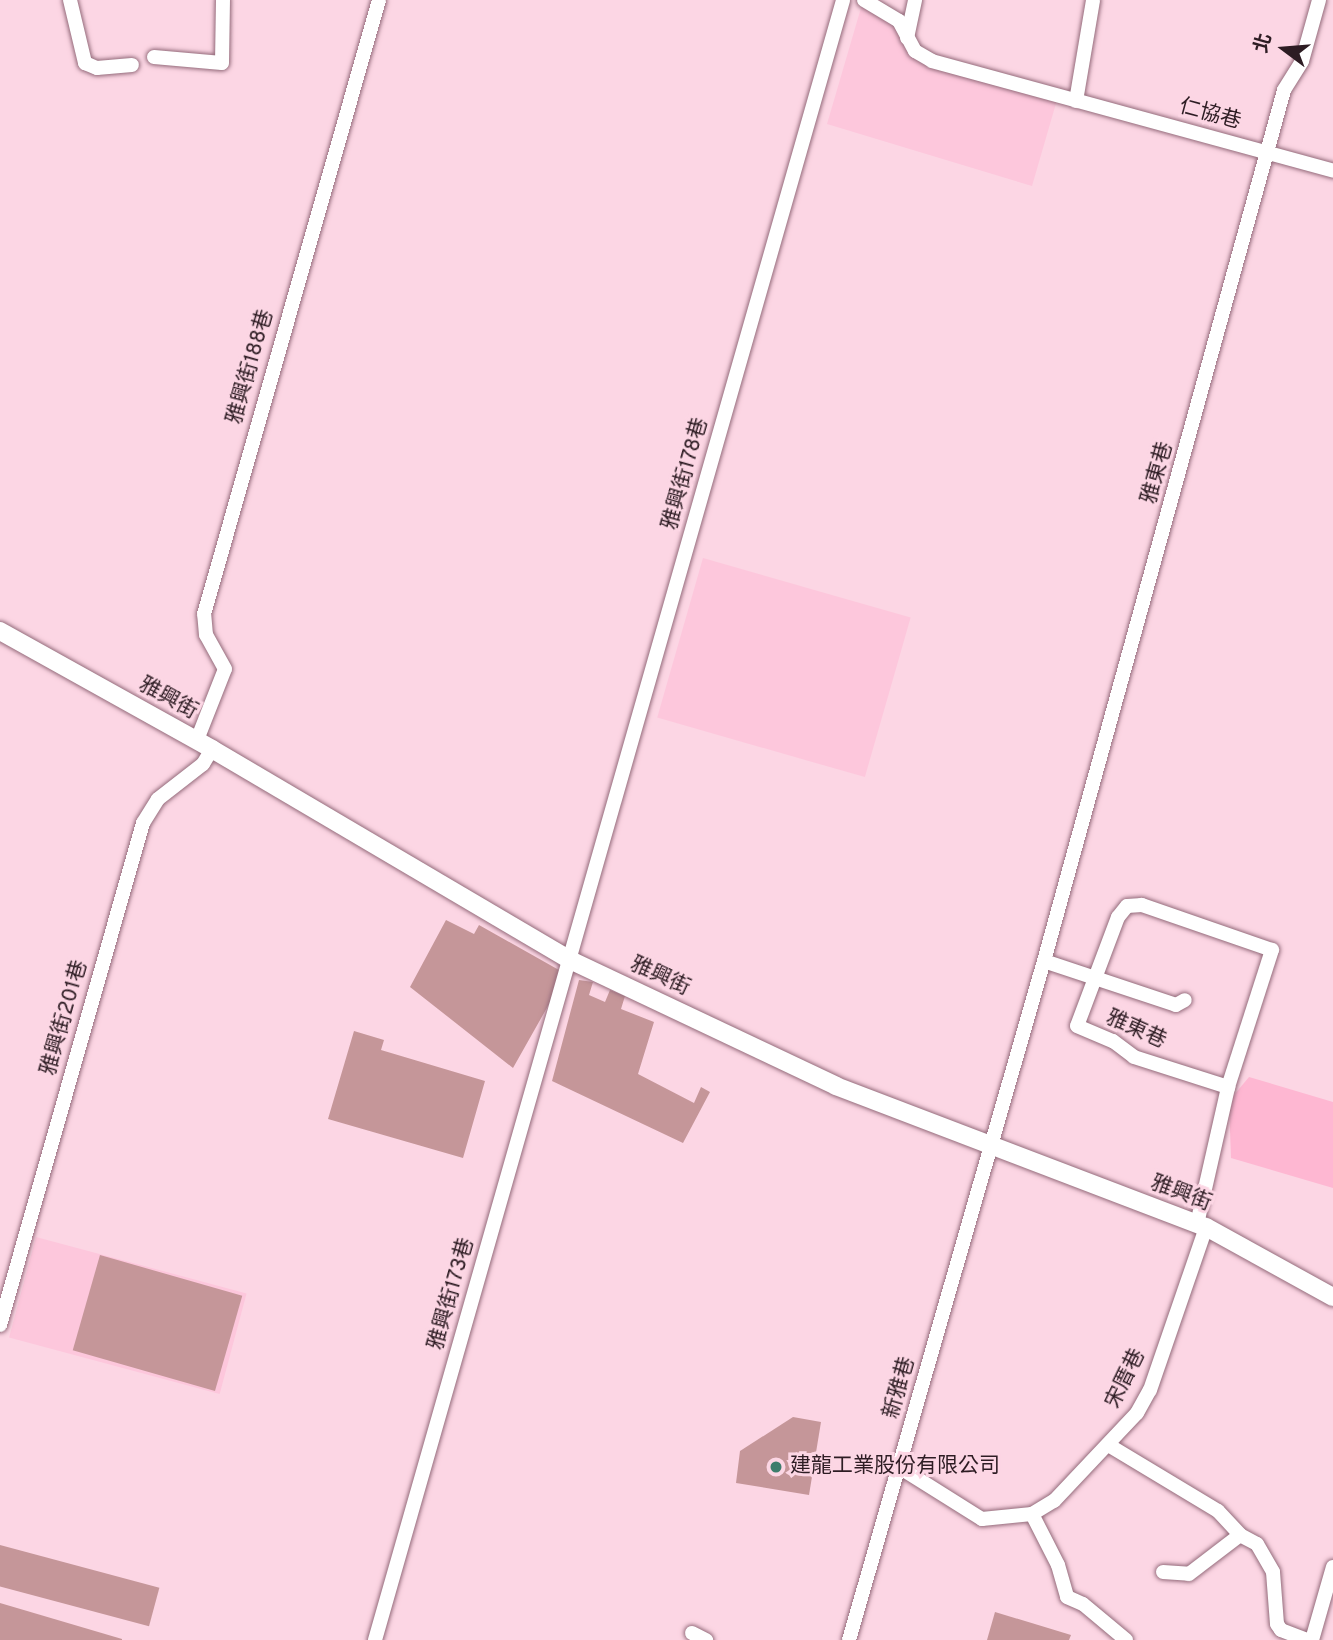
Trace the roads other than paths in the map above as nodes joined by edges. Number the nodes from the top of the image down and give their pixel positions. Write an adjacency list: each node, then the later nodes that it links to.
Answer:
1 (70, 0): 11 (street)
2 (223, 0): 10 (street)
3 (379, 0): 16 (street, 雅興街188巷)
4 (843, 0): 17 (street, 雅興街178巷)
5 (864, 0): 9 (street, 仁協巷)
6 (915, 0): 9 (street)
7 (1093, 0): 12 (street)
8 (1319, 0): 13 (street, 雅東巷)
9 (907, 38): 12 (street, 仁協巷)
10 (154, 57)
11 (132, 65)
12 (1076, 101): 13 (street, 仁協巷)
13 (1270, 153): 14 (street, 仁協巷); 18 (street, 雅東巷)
14 (1333, 171)
15 (0, 631): 16 (street, 雅興街)
16 (204, 745): 17 (street, 雅興街); 25 (street, 雅興街201巷)
17 (570, 960): 22 (street, 雅興街); 33 (street, 雅興街173巷)
18 (1044, 961): 19 (street, 雅東巷); 22 (street, 雅東巷)
19 (1094, 978): 20 (street, 雅東巷); 21 (street, 雅東巷); 21 (street, 雅東巷)
20 (1185, 1000)
21 (1228, 1087): 23 (street, 雅東巷)
22 (990, 1146): 23 (street, 雅興街); 27 (street, 新雅巷)
23 (1202, 1226): 24 (street, 雅興街); 26 (street, 宋厝巷)
24 (1333, 1297)
25 (0, 1325)
26 (1110, 1446): 28 (street, 宋厝巷); 29 (street)
27 (899, 1466): 28 (street); 35 (street, 新雅巷)
28 (1032, 1514): 36 (street)
29 (1240, 1535): 31 (street); 37 (street)
30 (1333, 1567): 38 (street)
31 (1163, 1572)
32 (692, 1633): 34 (street)
33 (375, 1640)
34 (706, 1640)
35 (849, 1640)
36 (1126, 1640)
37 (1307, 1640)
38 (1312, 1640)

